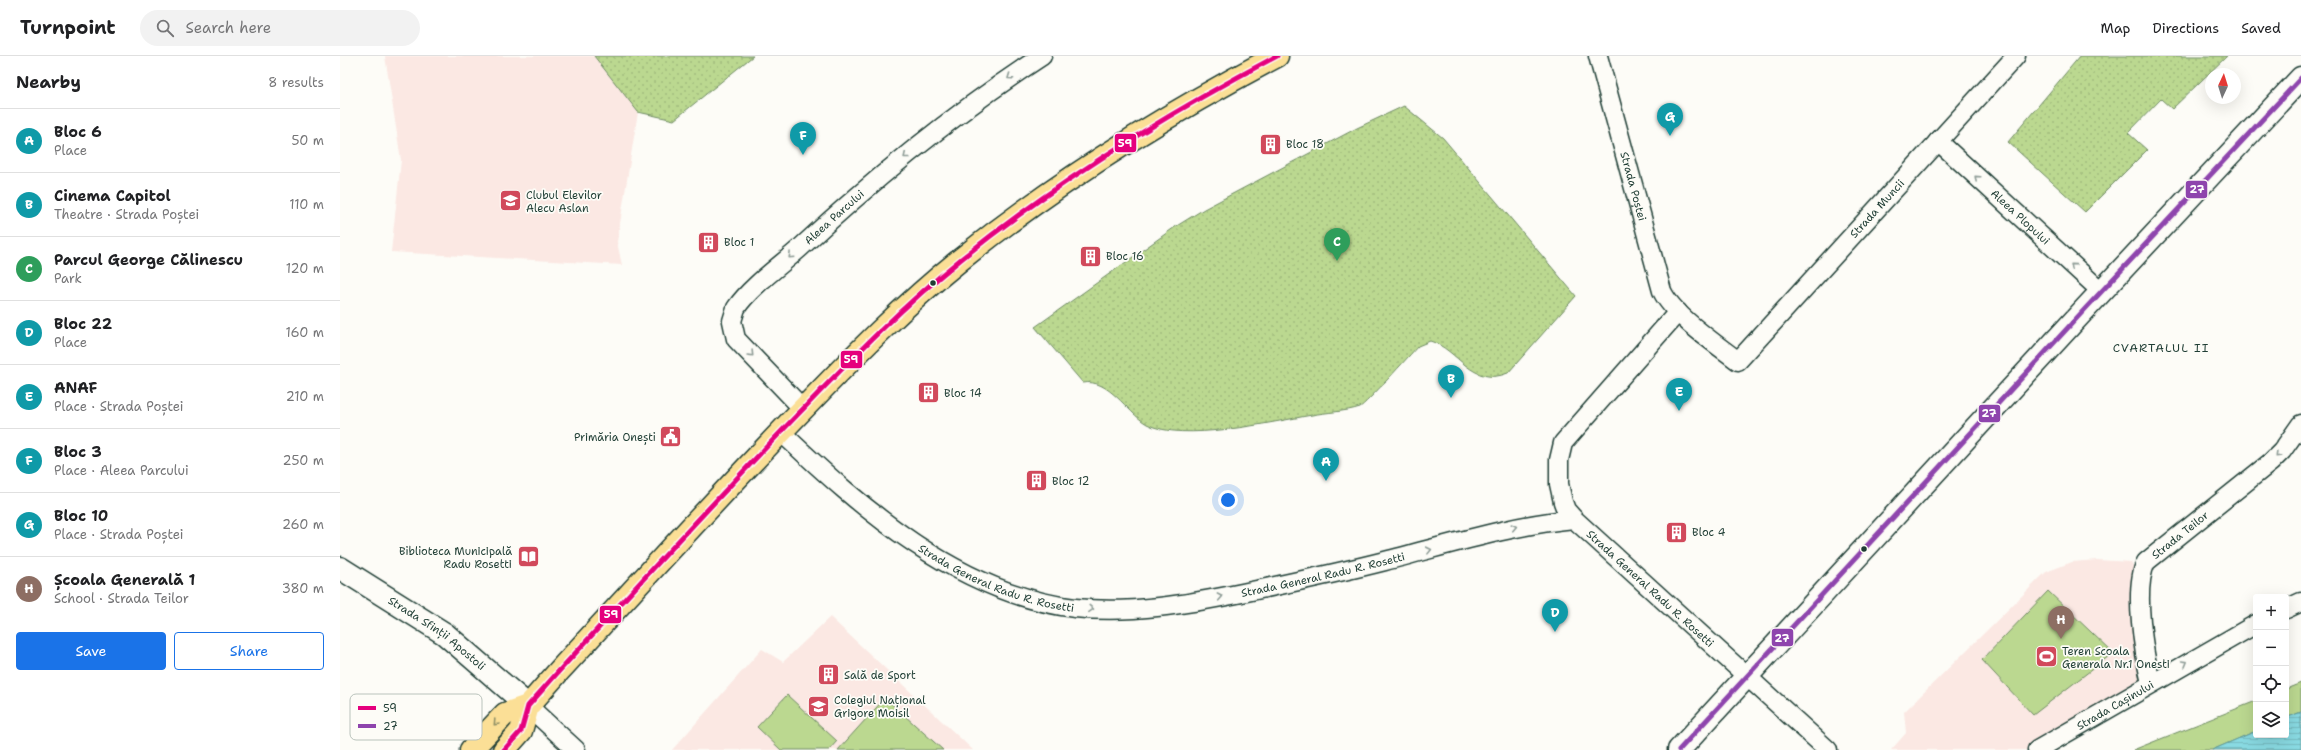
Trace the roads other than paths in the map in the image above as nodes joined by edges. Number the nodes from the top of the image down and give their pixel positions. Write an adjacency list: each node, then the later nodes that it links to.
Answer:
1 (1042, 56): 10 (street, Aleea Parcului, one-way to 10)
2 (1277, 56): 10 (main road)
3 (1598, 56): 8 (street, Strada Poștei)
4 (2016, 56): 6 (street, Strada Muncii)
5 (2301, 78): 7 (street)
6 (1938, 141): 7 (street, Aleea Plopului, one-way to 6); 9 (street, Strada Muncii)
7 (2102, 292): 18 (street)
8 (1678, 312): 9 (street, Strada Poștei); 13 (street)
9 (1738, 361)
10 (803, 409): 12 (main road)
11 (2301, 424): 19 (street, Strada Teilor, one-way to 19)
12 (781, 432): 13 (street, Strada General Radu R. Rosetti, one-way to 13); 20 (main road)
13 (1574, 519): 18 (street, Strada General Radu R. Rosetti)
14 (340, 568): 20 (street, Strada Sfinții Apostoli)
15 (2301, 602): 16 (street)
16 (2289, 608)
17 (2253, 626): 19 (street, Strada Cașinului, one-way to 17)
18 (1747, 677): 26 (street); 27 (street, Strada General Radu R. Rosetti)
19 (2151, 682): 28 (street, Strada Cașinului)
20 (528, 706): 21 (main road, one-way to 21); 24 (main road); 25 (street)
21 (482, 738)
22 (480, 740): 23 (main road, one-way to 23)
23 (471, 750)
24 (504, 750)
25 (576, 750)
26 (1680, 750)
27 (1828, 750)
28 (2037, 750)

